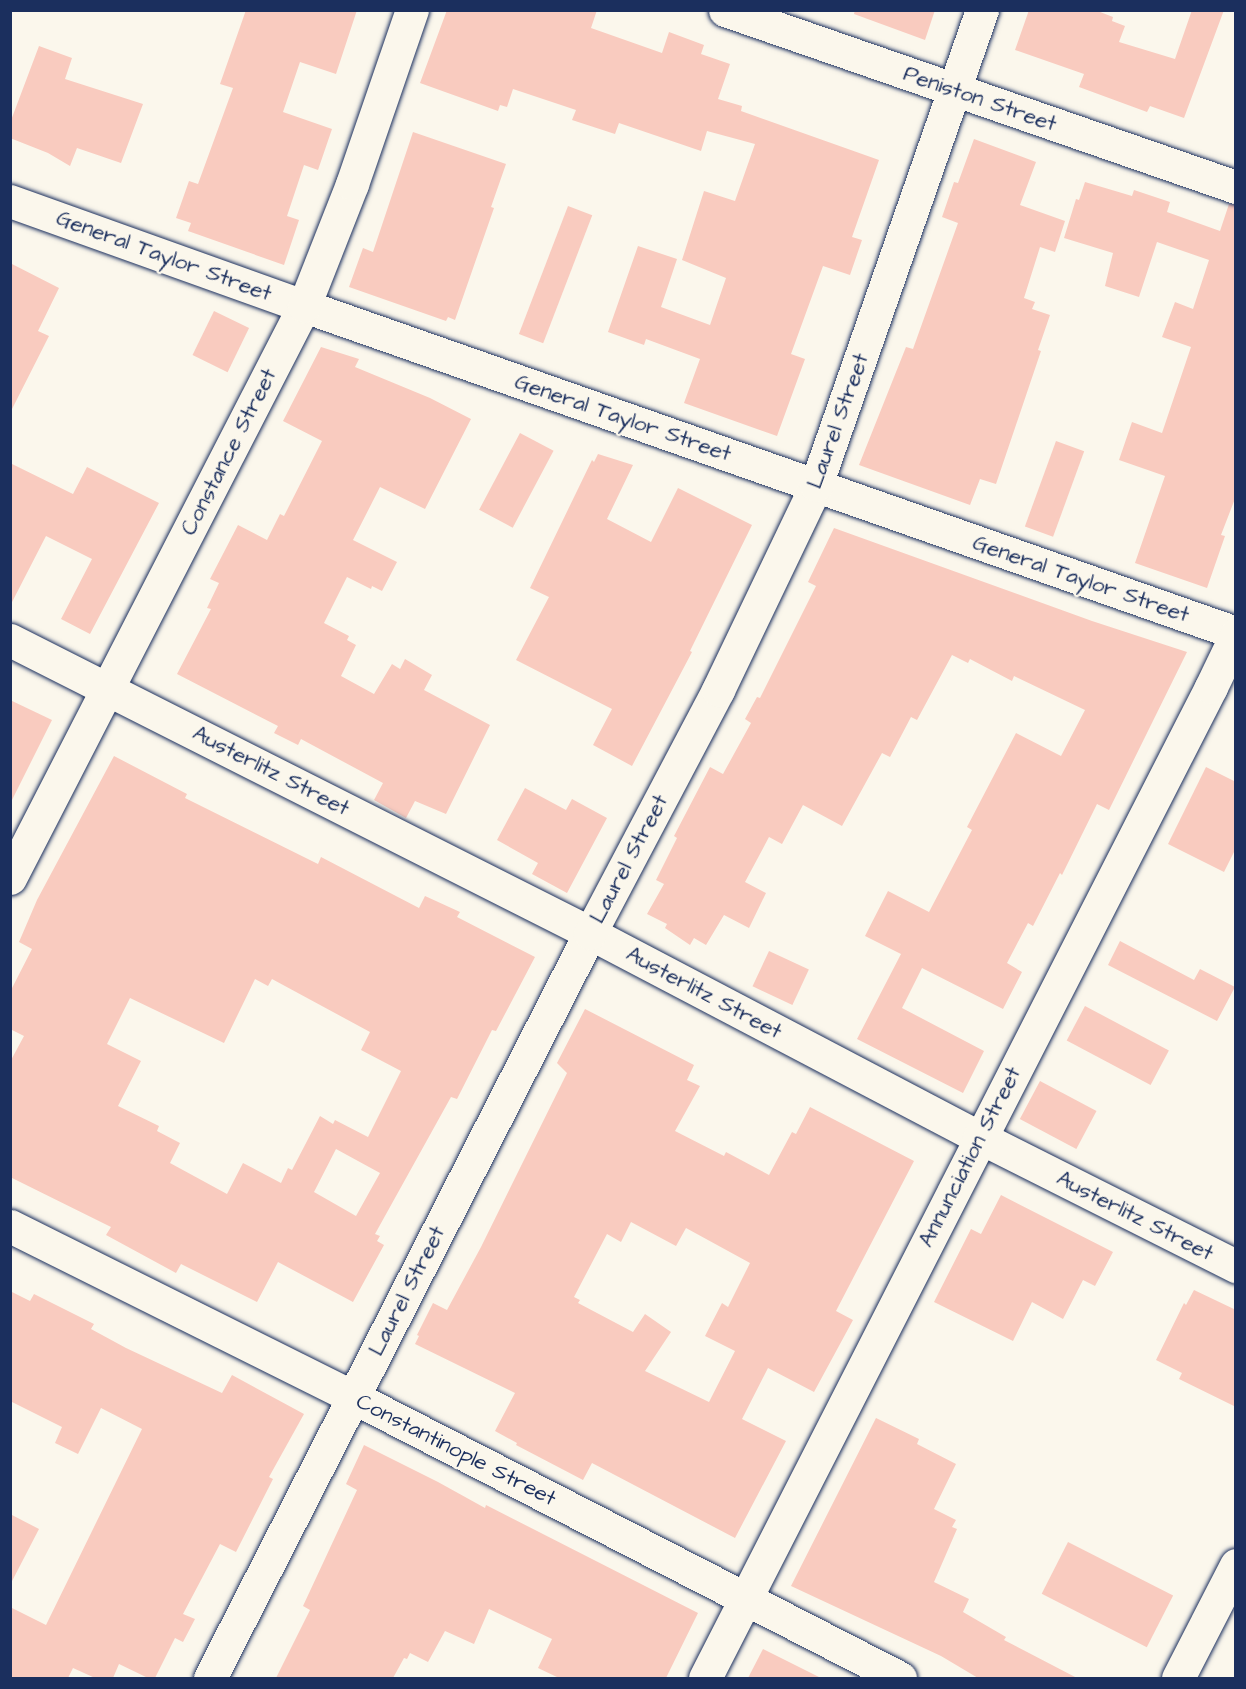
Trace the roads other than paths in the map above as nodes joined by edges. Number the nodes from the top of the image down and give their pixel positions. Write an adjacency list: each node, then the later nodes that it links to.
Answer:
1 (412, 10): 7 (street, Constance Street)
2 (725, 10): 4 (street, Peniston Street)
3 (982, 10): 4 (street, Laurel Street)
4 (955, 91): 5 (street, Peniston Street); 8 (street, Laurel Street)
5 (1236, 187)
6 (10, 201): 7 (street, General Taylor Street)
7 (304, 306): 8 (street, General Taylor Street); 11 (street, Constance Street)
8 (816, 485): 9 (street, General Taylor Street); 13 (street, Laurel Street)
9 (1236, 634): 14 (street, Annunciation Street)
10 (10, 639): 11 (street, Austerlitz Street)
11 (108, 688): 12 (street, Constance Street); 13 (street, Austerlitz Street)
12 (10, 878)
13 (590, 933): 14 (street, Austerlitz Street); 17 (street, Laurel Street)
14 (980, 1137): 16 (street, Austerlitz Street); 19 (street, Annunciation Street)
15 (10, 1226): 17 (street, Constantinople Street)
16 (1236, 1266)
17 (353, 1397): 19 (street, Constantinople Street); 20 (street, Laurel Street)
18 (1236, 1565): 23 (street)
19 (746, 1599): 21 (street, Annunciation Street); 22 (street, Constantinople Street)
20 (210, 1678)
21 (705, 1678)
22 (900, 1678)
23 (1178, 1678)

